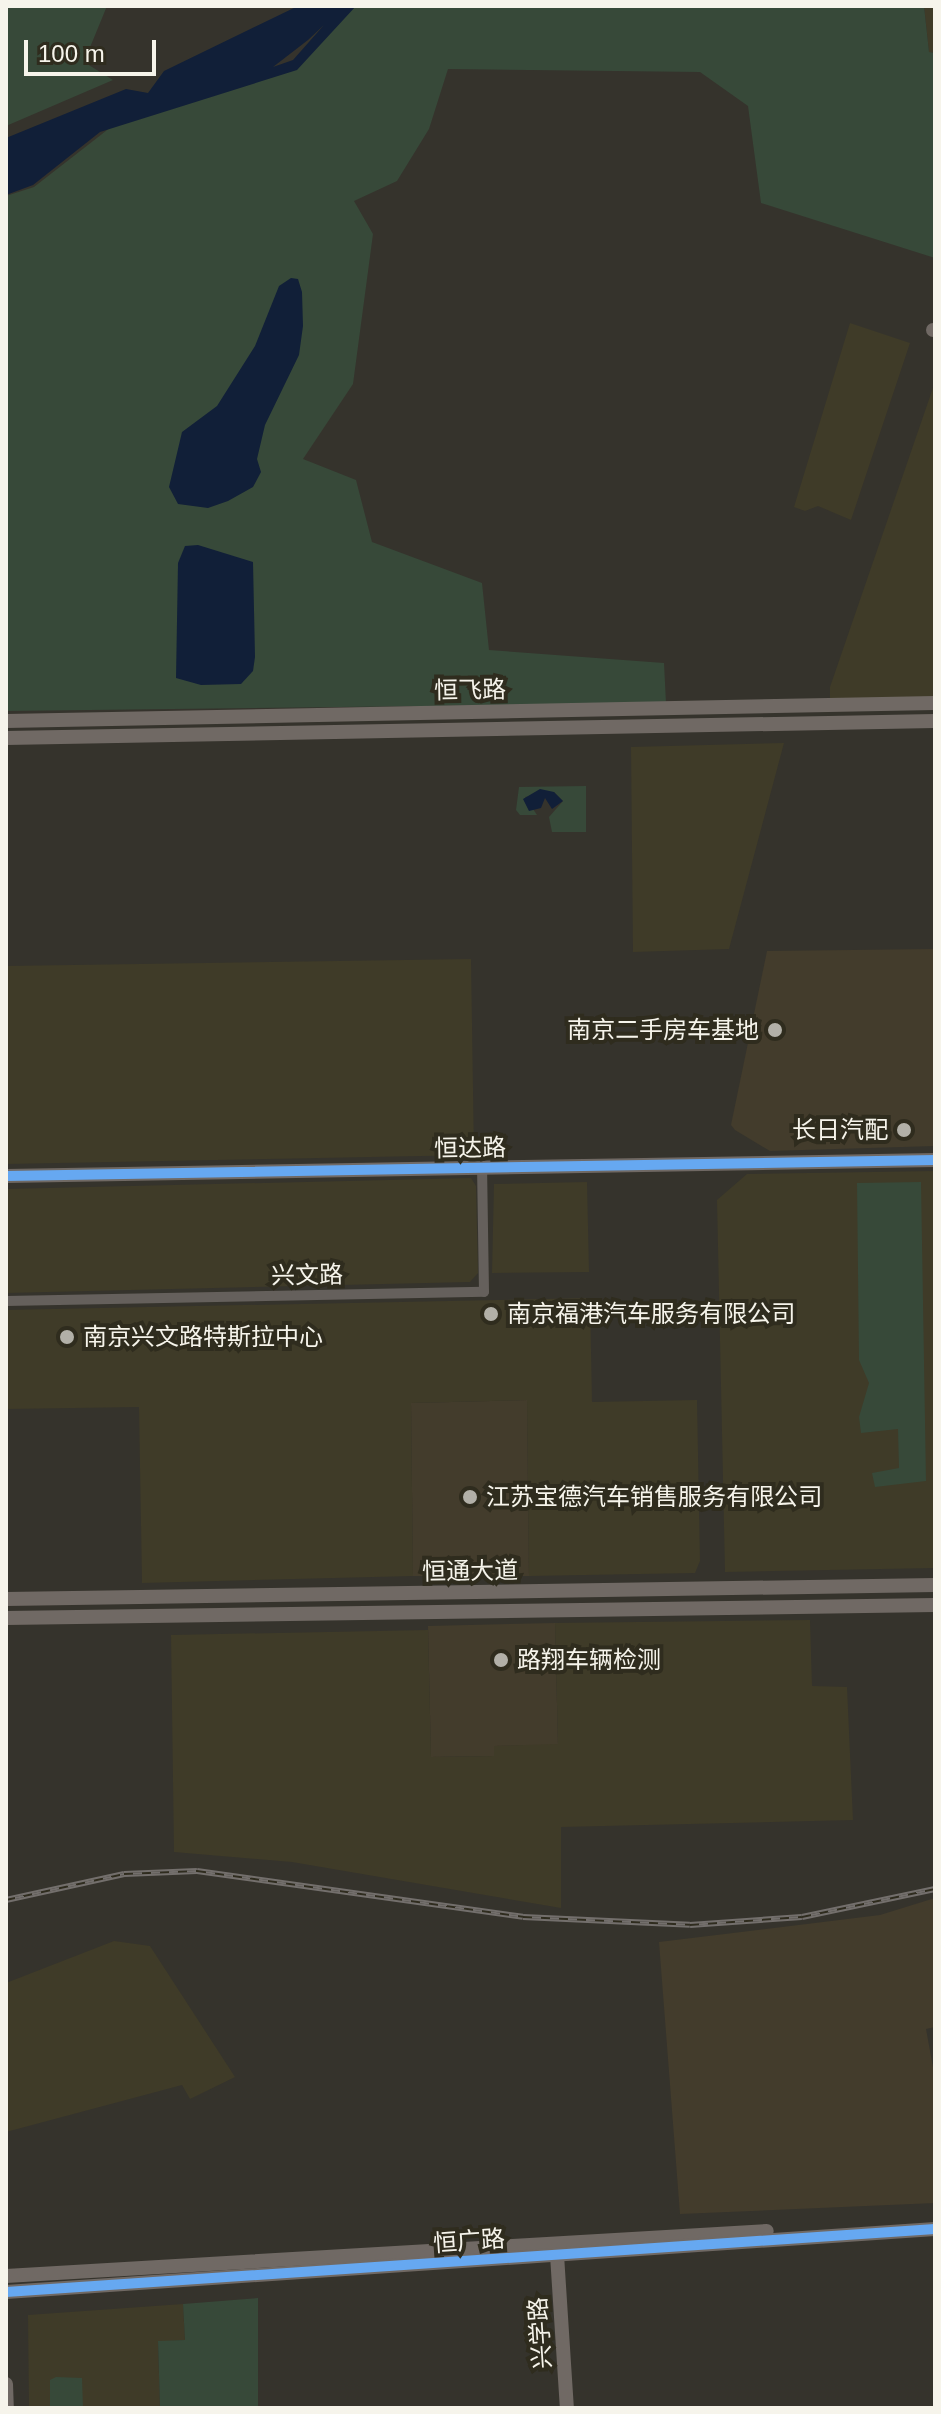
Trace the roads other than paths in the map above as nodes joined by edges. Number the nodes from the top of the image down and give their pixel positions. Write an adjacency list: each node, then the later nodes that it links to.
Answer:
1 (935, 703): 2 (main road, 恒飞路)
2 (6, 721)
3 (935, 721): 4 (main road, 恒飞路)
4 (6, 738)
5 (935, 1160): 6 (main road, 恒达路)
6 (482, 1168): 7 (main road, 恒达路); 8 (street, 兴文路)
7 (6, 1176)
8 (6, 1301)
9 (935, 1585): 10 (main road, 恒通大道)
10 (6, 1599)
11 (935, 1605): 12 (main road, 恒通大道)
12 (6, 1618)
13 (935, 2221): 16 (main road, 恒广路)
14 (935, 2229): 15 (main road, 恒广路)
15 (557, 2255): 17 (main road, 恒广路); 20 (main road, 兴学路)
16 (13, 2276): 17 (main road)
17 (6, 2290)
18 (6, 2384): 19 (main road)
19 (7, 2408)
20 (567, 2408)

